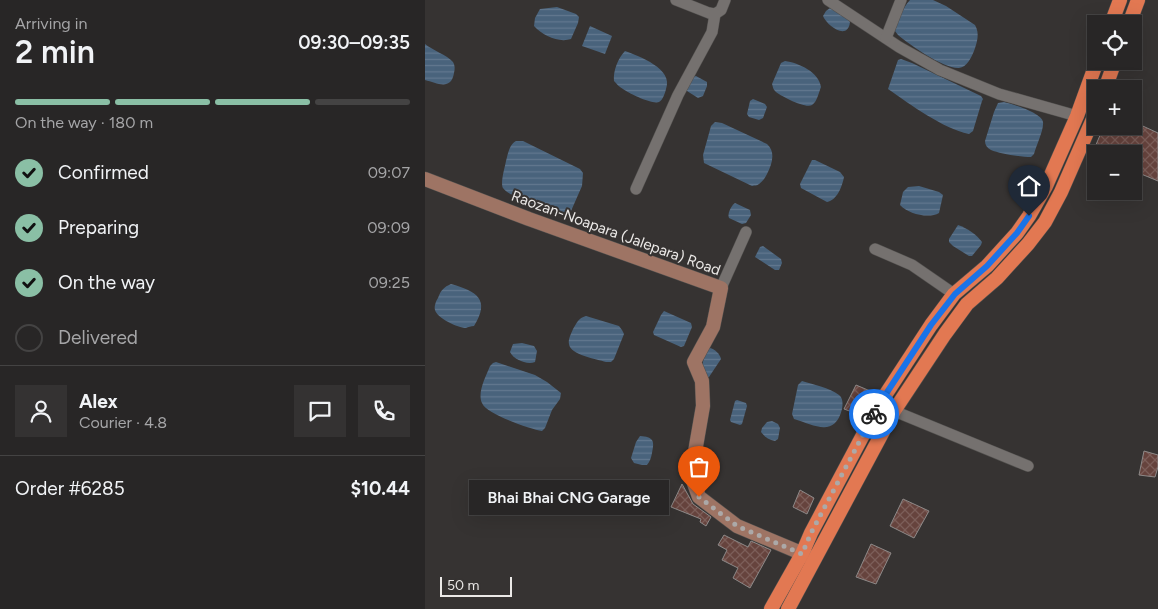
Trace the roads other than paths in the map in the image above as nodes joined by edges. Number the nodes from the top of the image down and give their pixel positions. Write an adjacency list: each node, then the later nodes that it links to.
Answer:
1 (676, 0): 7 (street)
2 (725, 0): 7 (street)
3 (828, 0): 10 (street)
4 (901, 0): 10 (street)
5 (1120, 0): 8 (highway)
6 (1137, 0): 9 (highway)
7 (715, 14): 15 (street)
8 (1114, 15)
9 (1132, 15)
10 (886, 38): 12 (street)
11 (1094, 70): 12 (highway)
12 (1077, 116): 19 (highway)
13 (1087, 132): 20 (highway)
14 (425, 179): 18 (main road, Raozan-Noapara (Jalepara) Road)
15 (636, 189)
16 (746, 232): 18 (street)
17 (875, 249): 19 (street)
18 (721, 288): 22 (main road, Raozan-Noapara (Jalepara) Road)
19 (955, 294): 22 (highway)
20 (894, 411): 21 (street); 23 (highway)
21 (1028, 466)
22 (802, 554): 23 (main road, Raozan-Noapara (Jalepara) Road); 24 (highway)
23 (816, 559): 25 (highway)
24 (771, 609)
25 (788, 609)

